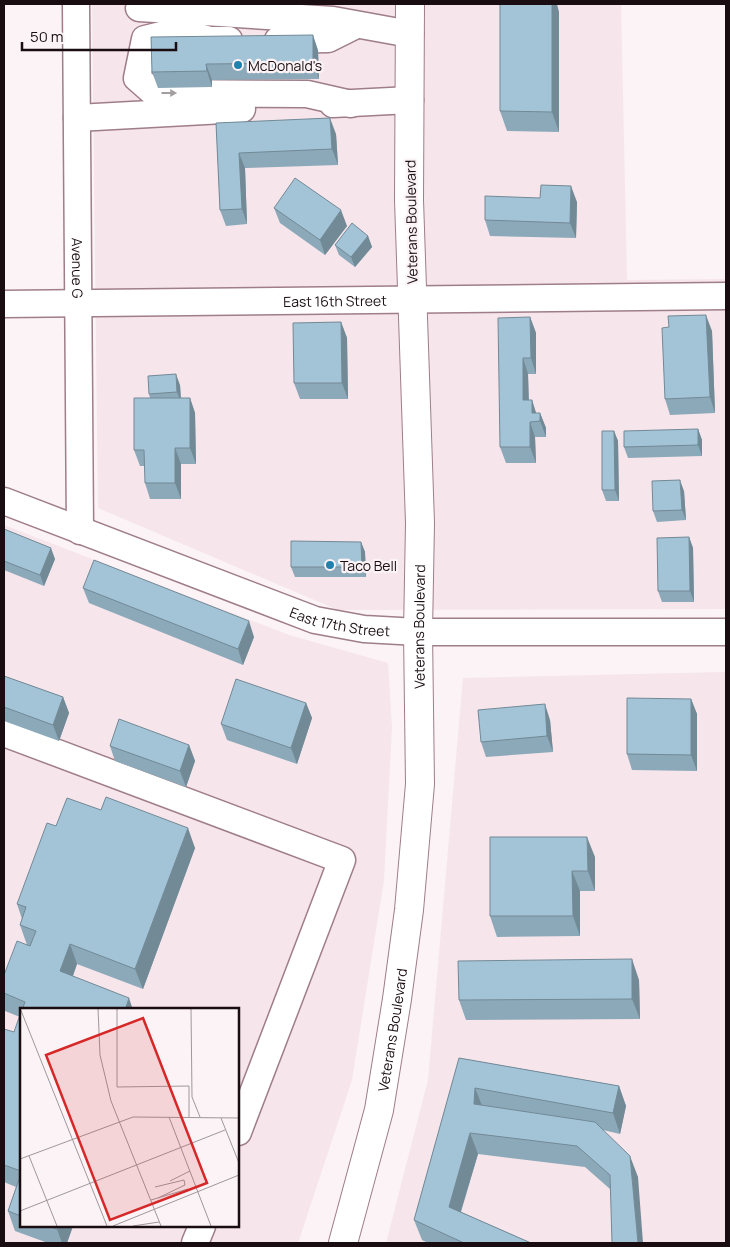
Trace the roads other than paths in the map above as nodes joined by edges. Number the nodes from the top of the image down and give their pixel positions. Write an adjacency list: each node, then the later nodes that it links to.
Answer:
1 (76, 4): 9 (street, Avenue G)
2 (410, 4): 5 (main road, Veterans Boulevard)
3 (140, 6): 4 (street); 8 (street)
4 (356, 26): 5 (street); 7 (street, one-way to 7)
5 (410, 34): 6 (main road, Veterans Boulevard)
6 (410, 100): 7 (street); 11 (main road, Veterans Boulevard)
7 (351, 104): 8 (street)
8 (130, 116): 9 (street)
9 (77, 118): 12 (street, Avenue G)
10 (726, 296): 11 (street, East 16th Street)
11 (413, 300): 12 (street, East 16th Street); 16 (main road, Veterans Boulevard)
12 (78, 303): 13 (street, East 16th Street); 15 (street, Avenue G)
13 (4, 304)
14 (4, 500): 15 (street, East 17th Street)
15 (80, 530): 16 (street, East 17th Street)
16 (418, 632): 17 (street, East 17th Street); 22 (main road, Veterans Boulevard)
17 (726, 632)
18 (4, 733): 19 (street)
19 (239, 1129)
20 (202, 1227): 21 (street)
21 (195, 1243)
22 (343, 1243)

